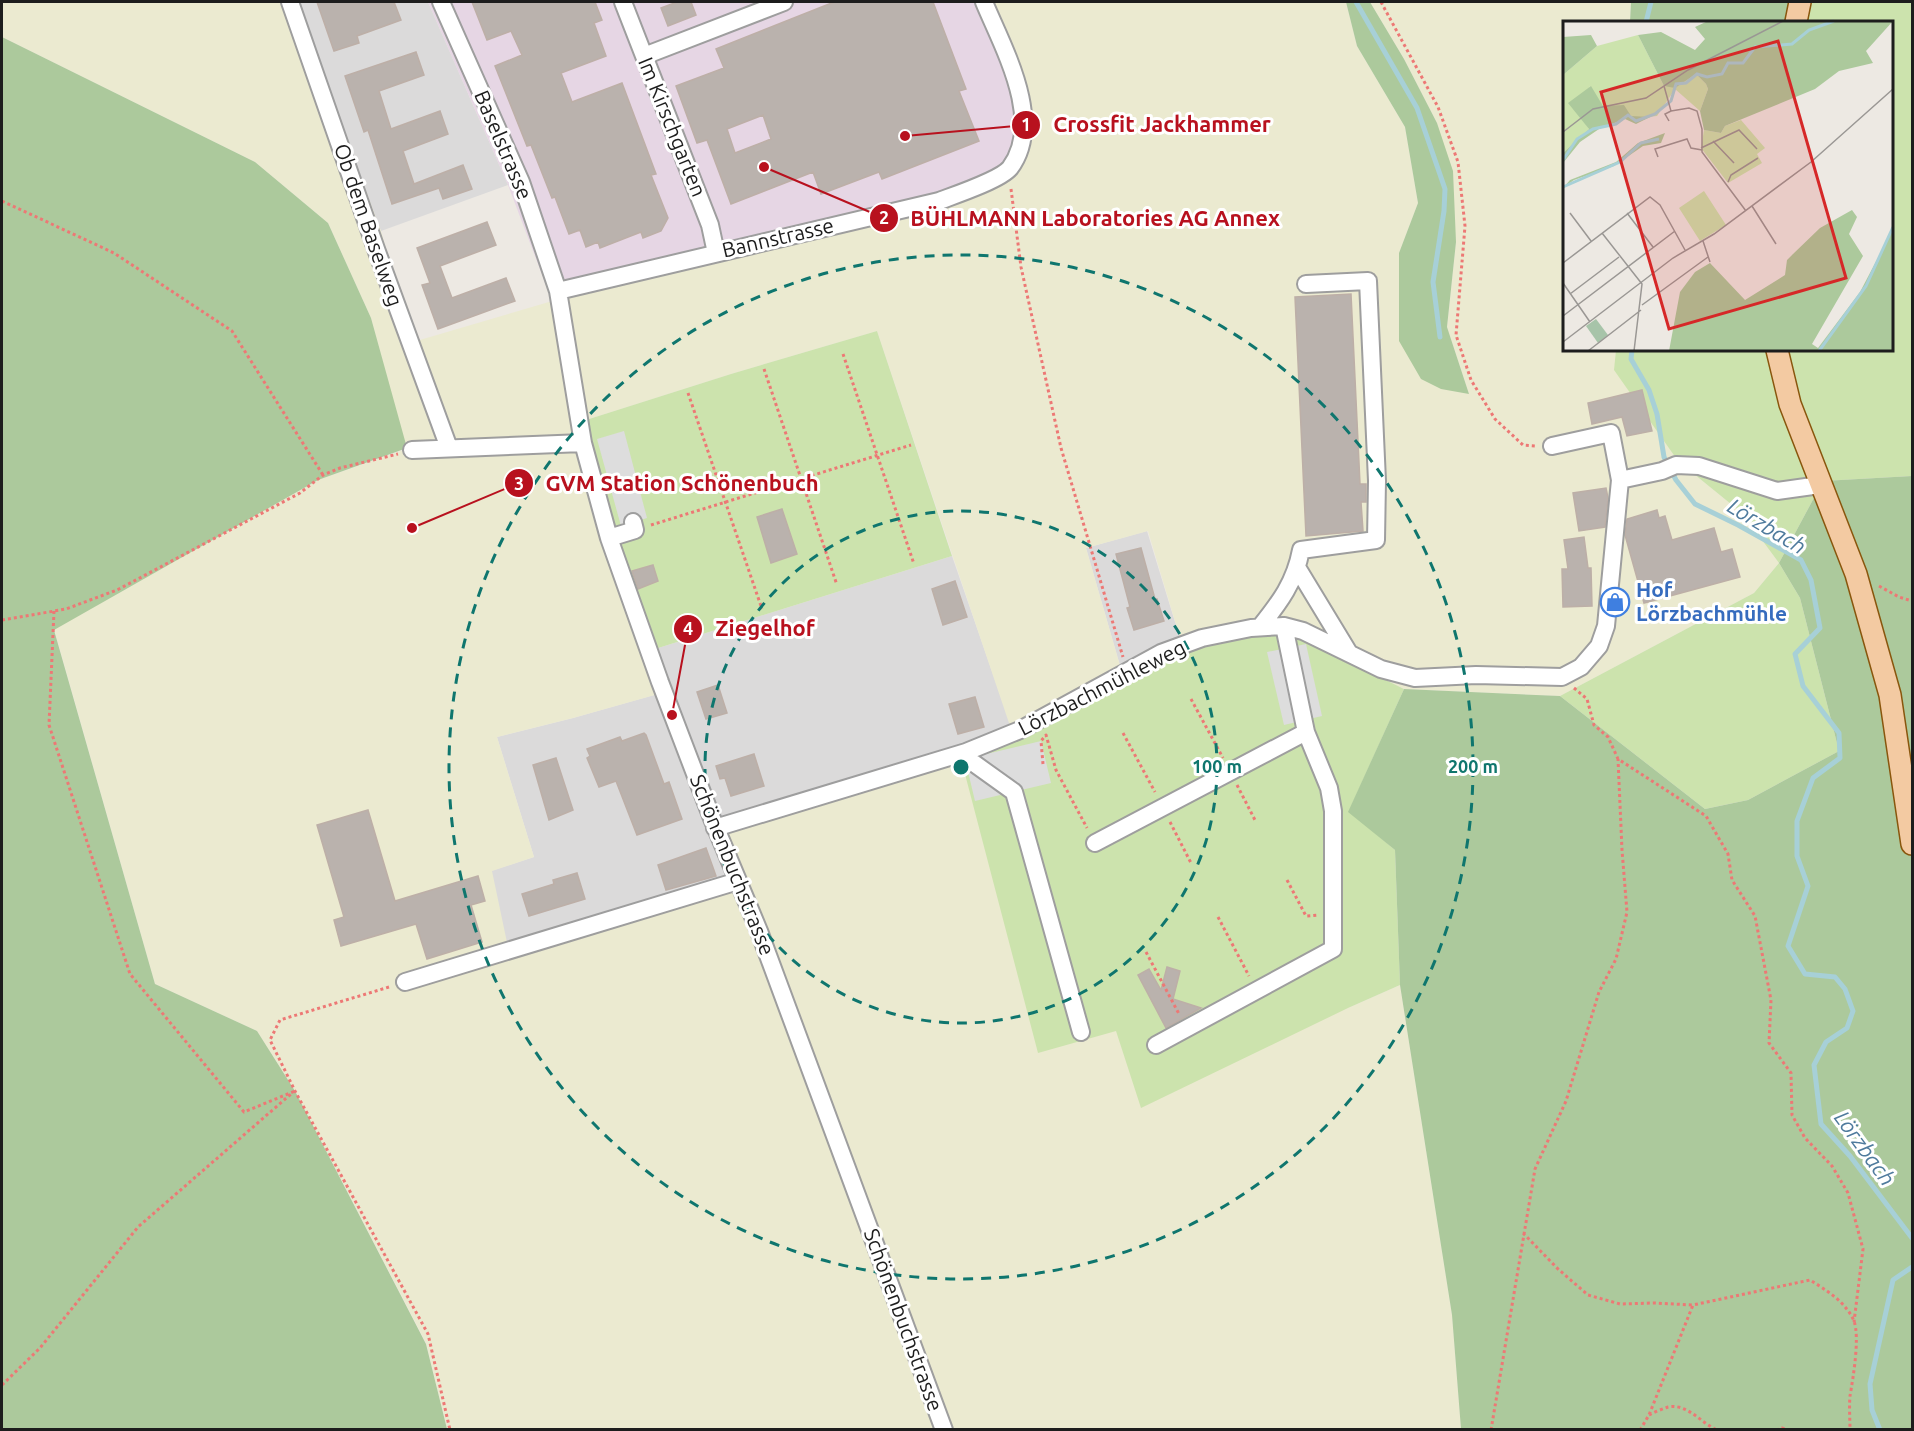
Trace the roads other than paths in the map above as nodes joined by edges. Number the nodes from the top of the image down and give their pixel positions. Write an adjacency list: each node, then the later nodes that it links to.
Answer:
1 (290, 2): 15 (street, Ob dem Baselweg)
2 (441, 2): 11 (street, Baselstrasse)
3 (623, 2): 8 (street, Im Kirschgarten)
4 (784, 2): 8 (street)
5 (984, 2): 9 (street, Bannstrasse)
6 (1800, 2): 7 (main road)
7 (1796, 21)
8 (644, 56): 9 (street, Im Kirschgarten)
9 (716, 253): 11 (street, Bannstrasse)
10 (1306, 284): 21 (street)
11 (558, 291): 13 (street, Schönenbuchstrasse)
12 (1777, 351): 18 (main road)
13 (583, 443): 15 (street); 20 (street, Schönenbuchstrasse)
14 (1552, 446): 17 (street)
15 (448, 448): 16 (street)
16 (412, 450)
17 (1620, 480): 18 (street); 24 (street, Lörzbachmühleweg)
18 (1820, 485): 29 (main road)
19 (634, 526): 20 (street)
20 (609, 538): 27 (street, Schönenbuchstrasse)
21 (1298, 569): 23 (street); 24 (street)
22 (1284, 626): 23 (street, Lörzbachmühleweg); 24 (street, Lörzbachmühleweg); 25 (street)
23 (1260, 627): 26 (street, Lörzbachmühleweg)
24 (1349, 653)
25 (1306, 732): 28 (street); 33 (street)
26 (966, 753): 27 (street, Lörzbachmühleweg); 32 (street)
27 (715, 828): 30 (street, Schönenbuchstrasse)
28 (1095, 843)
29 (1912, 844)
30 (738, 881): 31 (street); 34 (street, Schönenbuchstrasse)
31 (405, 982)
32 (1081, 1032)
33 (1156, 1045)
34 (944, 1430)

